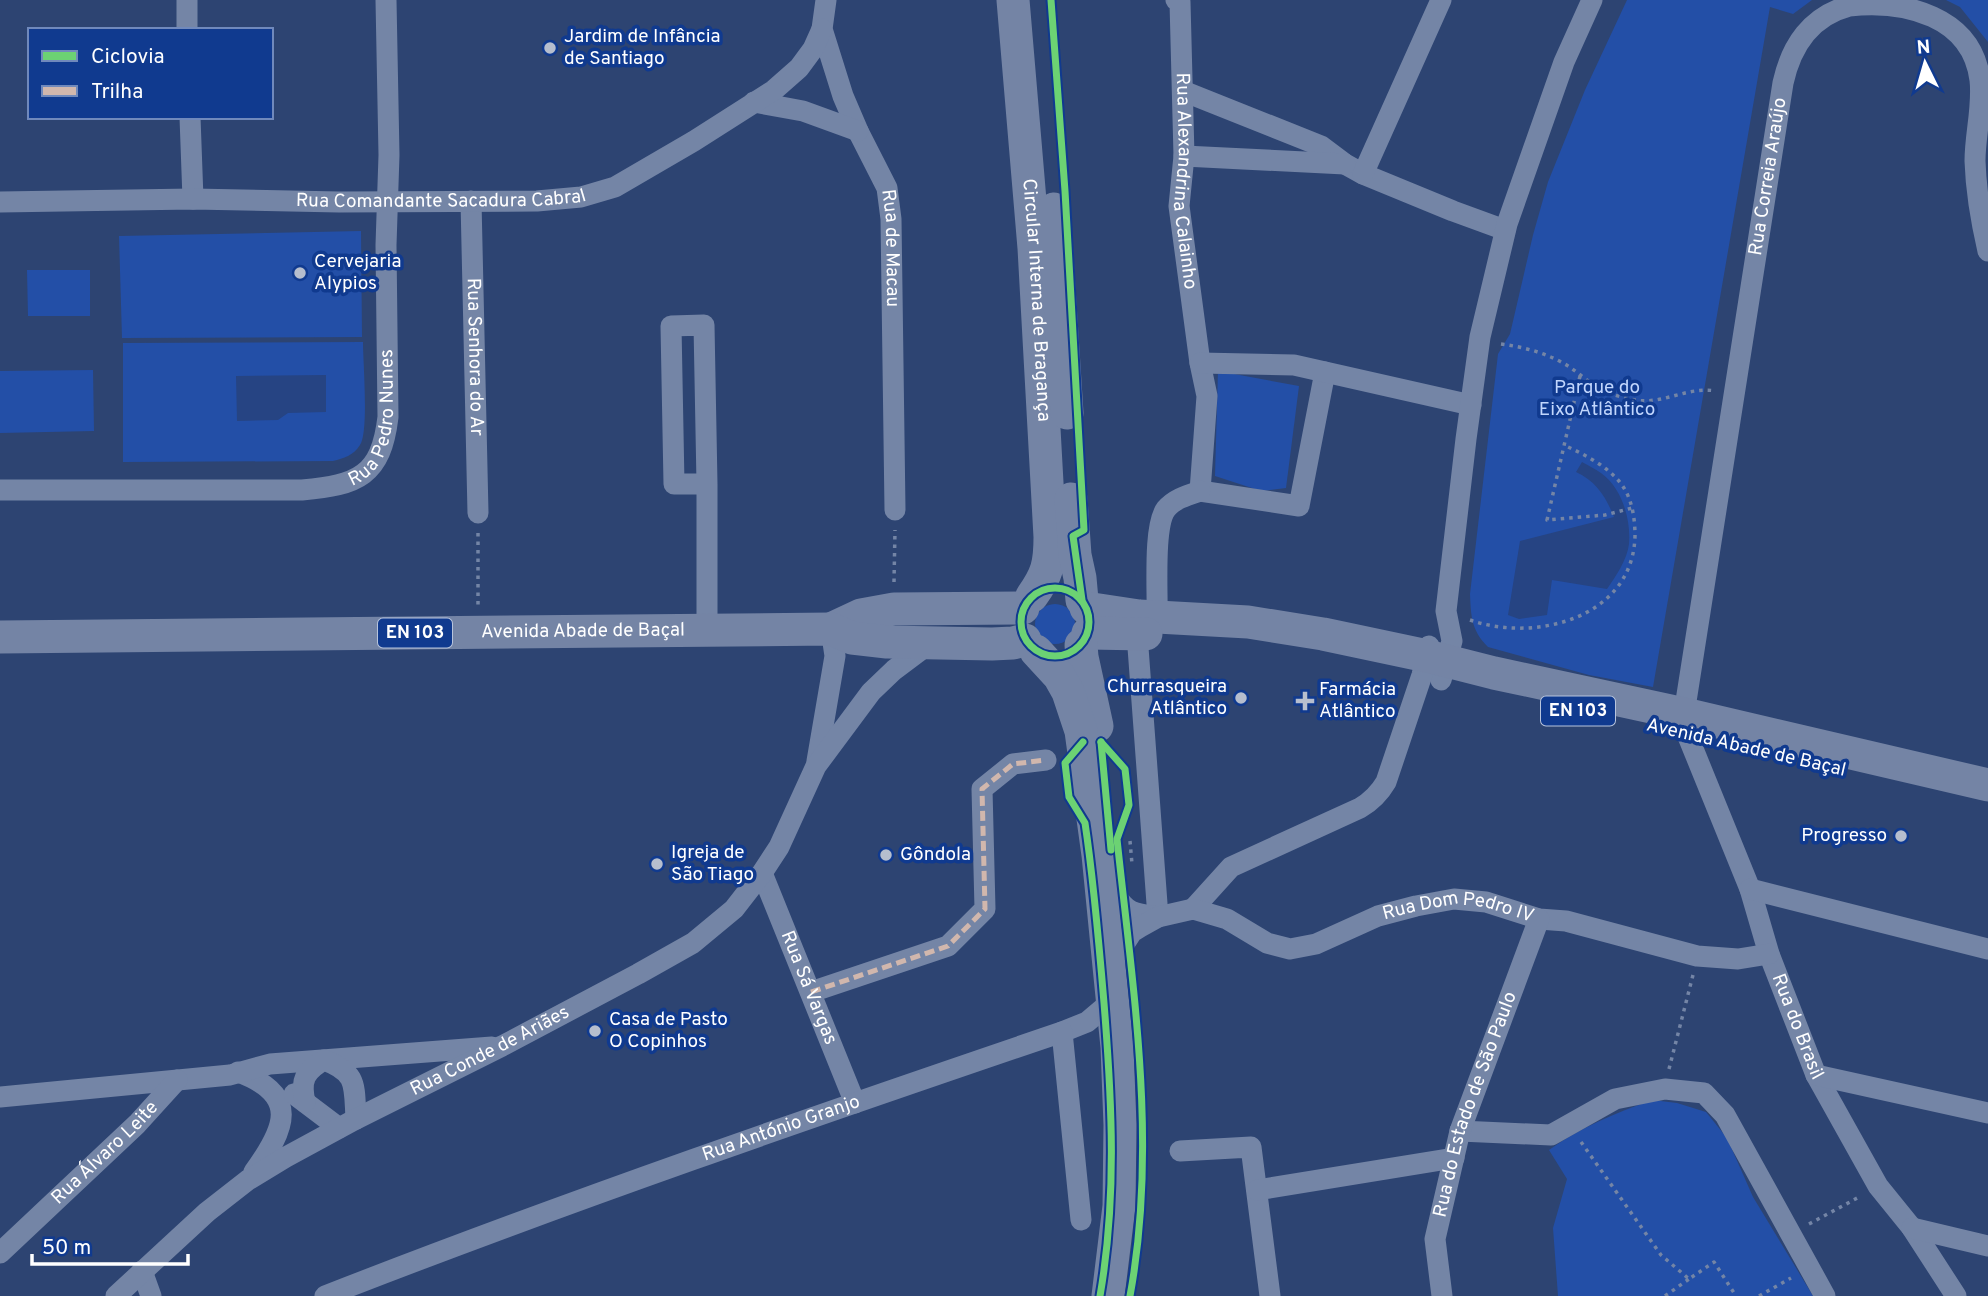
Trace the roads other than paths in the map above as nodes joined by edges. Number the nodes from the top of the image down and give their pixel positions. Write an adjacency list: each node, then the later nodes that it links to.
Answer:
1 (187, 0): 9 (street)
2 (386, 0): 18 (street, Rua Pedro Nunes)
3 (825, 0): 10 (street, Rua de Macau)
4 (1013, 0): 32 (main road, Circular Interna de Bragança)
5 (1036, 0): 31 (main road, Circular Interna de Bragança)
6 (1175, 0): 11 (street, Rua Alexandrina Calainho)
7 (1441, 0): 16 (street)
8 (1592, 0): 21 (street)
9 (187, 28)
10 (822, 30): 12 (street, Rua Comandante Sacadura Cabral); 14 (street, Rua de Macau)
11 (1183, 91): 15 (street, Rua Alexandrina Calainho); 16 (street)
12 (754, 102): 14 (street); 19 (street, Rua Comandante Sacadura Cabral)
13 (190, 119): 17 (street)
14 (858, 131): 29 (street, Rua de Macau)
15 (1184, 156): 16 (street); 23 (street, Rua Alexandrina Calainho)
16 (1354, 169): 21 (street)
17 (193, 199): 18 (street, Rua Comandante Sacadura Cabral); 20 (street, Rua Comandante Sacadura Cabral)
18 (387, 201): 19 (street, Rua Comandante Sacadura Cabral); 27 (street, Rua Pedro Nunes)
19 (471, 201): 30 (street, Rua Senhora do Ar)
20 (0, 202)
21 (1505, 230): 25 (street)
22 (1988, 251): 39 (street, Rua Correia Araújo)
23 (1200, 363): 24 (street); 28 (street, Rua Alexandrina Calainho)
24 (1325, 372): 25 (street); 28 (street)
25 (1471, 405): 38 (street)
26 (708, 484): 26 (street); 35 (street)
27 (0, 490)
28 (1199, 491): 33 (street)
29 (895, 510)
30 (478, 513)
31 (1084, 622): 32 (main road, Avenida Abade de Baçal / EN 103); 32 (main road, Avenida Abade de Baçal / EN 103); 33 (main road, Avenida Abade de Baçal / EN 103); 46 (main road, Circular Interna de Bragança)
32 (1029, 624): 34 (main road, Avenida Abade de Baçal / EN 103); 37 (main road, Avenida Abade de Baçal / EN 103); 54 (main road)
33 (1147, 626): 38 (main road, Avenida Abade de Baçal / EN 103); 48 (street)
34 (831, 629): 35 (main road, Avenida Abade de Baçal / EN 103); 37 (main road, Avenida Abade de Baçal / EN 103); 41 (street, Rua Conde de Ariães)
35 (707, 630): 36 (main road, Avenida Abade de Baçal / EN 103)
36 (0, 636)
37 (942, 642): 41 (street, Rua Conde de Ariães)
38 (1427, 661): 39 (main road, Avenida Abade de Baçal / EN 103); 47 (street)
39 (1686, 724): 42 (main road, Avenida Abade de Baçal / EN 103); 43 (main road, Avenida Abade de Baçal / EN 103); 45 (street, Rua do Brasil)
40 (1046, 760): 53 (street)
41 (817, 766): 44 (street, Rua Conde de Ariães)
42 (1988, 785)
43 (1988, 804)
44 (762, 873): 53 (street, Rua Sá Vargas); 56 (street, Rua Conde de Ariães)
45 (1750, 889): 51 (street); 52 (street, Rua do Brasil)
46 (1116, 895): 48 (street); 50 (main road, Circular Interna de Bragança)
47 (1193, 909): 48 (street, Rua Dom Pedro IV); 49 (street, Rua Dom Pedro IV)
48 (1158, 917): 50 (street)
49 (1539, 919): 52 (street, Rua Dom Pedro IV); 68 (street, Rua do Estado de São Paulo)
50 (1121, 949): 82 (main road, Circular Interna de Bragança)
51 (1988, 949)
52 (1769, 954): 60 (street, Rua do Brasil)
53 (811, 992): 65 (street, Rua Sá Vargas)
54 (1113, 1000): 55 (street, Rua António Granjo); 57 (main road)
55 (1062, 1032): 57 (street); 65 (street, Rua António Granjo); 73 (street)
56 (502, 1046): 58 (street); 67 (street, Rua Conde de Ariães)
57 (1117, 1047): 81 (main road)
58 (324, 1060): 59 (street); 64 (street); 67 (street)
59 (238, 1072): 61 (street); 62 (street)
60 (1816, 1075): 66 (street); 74 (street, Rua do Brasil)
61 (177, 1080): 63 (street); 76 (street, Rua Álvaro Leite)
62 (263, 1083): 64 (street); 71 (street)
63 (0, 1097)
64 (306, 1102): 67 (street)
65 (855, 1103): 80 (street, Rua António Granjo)
66 (1988, 1113)
67 (347, 1123): 71 (street, Rua Conde de Ariães)
68 (1460, 1132): 70 (street, Rua do Estado de São Paulo); 85 (street)
69 (1180, 1151): 72 (street)
70 (1454, 1158): 72 (street); 84 (street, Rua do Estado de São Paulo)
71 (248, 1180): 77 (street, Rua Conde de Ariães)
72 (1257, 1189): 83 (street)
73 (1081, 1220)
74 (1912, 1227): 75 (street); 86 (street, Rua do Brasil)
75 (1988, 1246)
76 (0, 1253)
77 (142, 1271): 78 (street, Rua Conde de Ariães); 79 (street)
78 (116, 1296)
79 (151, 1296)
80 (325, 1296)
81 (1108, 1296)
82 (1122, 1296)
83 (1270, 1296)
84 (1442, 1296)
85 (1825, 1296)
86 (1956, 1296)

